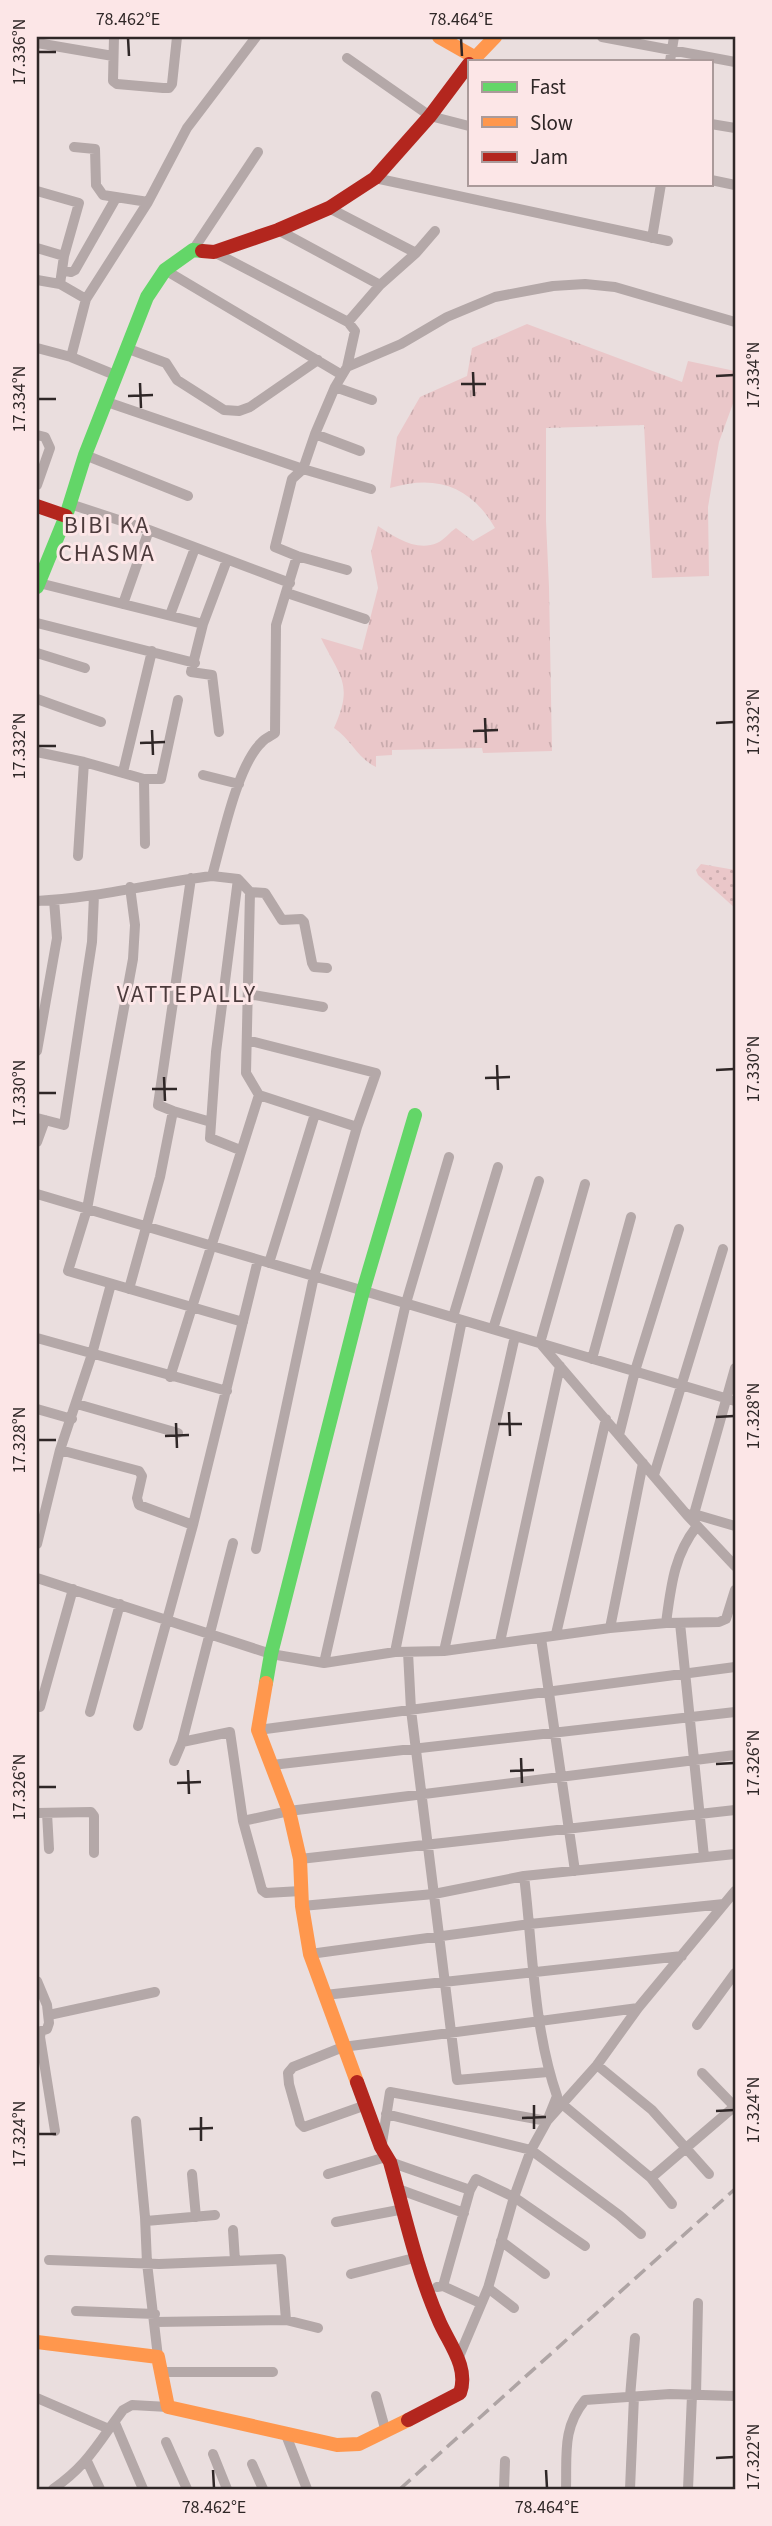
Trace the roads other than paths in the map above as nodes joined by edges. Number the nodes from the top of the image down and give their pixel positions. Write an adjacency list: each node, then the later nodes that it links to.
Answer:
1 (114, 37): 10 (street)
2 (177, 37): 10 (street)
3 (439, 37): 14 (street)
4 (495, 37): 12 (street)
5 (602, 37): 9 (street)
6 (674, 37): 9 (street)
7 (251, 38): 29 (street)
8 (37, 43): 10 (street)
9 (672, 49): 13 (street); 15 (street)
10 (113, 56)
11 (347, 58): 17 (street)
12 (474, 60)
13 (670, 60)
14 (468, 62)
15 (735, 62)
16 (468, 67): 17 (street)
17 (430, 116): 19 (street); 23 (street)
18 (712, 124): 20 (street)
19 (468, 126)
20 (735, 128)
21 (74, 147): 28 (street)
22 (258, 152): 36 (street)
23 (375, 178): 30 (street); 33 (street)
24 (712, 180): 25 (street)
25 (735, 185)
26 (661, 186): 33 (street)
27 (37, 191): 39 (street)
28 (116, 198): 29 (street); 40 (street)
29 (148, 202): 45 (street)
30 (329, 208): 31 (street); 38 (street)
31 (278, 230): 37 (street); 44 (street)
32 (435, 231): 38 (street)
33 (652, 238): 34 (street)
34 (668, 241)
35 (37, 248): 39 (street)
36 (193, 250): 37 (street); 41 (street)
37 (215, 252): 46 (street)
38 (415, 253): 44 (street)
39 (64, 256): 40 (street)
40 (62, 270): 43 (street)
41 (165, 270): 49 (street); 51 (street)
42 (37, 280): 43 (street)
43 (60, 284): 45 (street)
44 (380, 285): 46 (street)
45 (86, 299): 50 (street)
46 (348, 322): 52 (street)
47 (735, 322): 52 (street)
48 (37, 348): 50 (street)
49 (126, 348): 51 (street); 53 (street)
50 (71, 357): 53 (street)
51 (318, 360): 52 (street)
52 (345, 371): 54 (street)
53 (116, 375): 56 (street)
54 (335, 387): 55 (street); 57 (street)
55 (372, 400)
56 (107, 402): 60 (street); 61 (street)
57 (315, 434): 59 (street); 61 (street)
58 (37, 435): 62 (street)
59 (360, 451)
60 (85, 455): 64 (street); 66 (street)
61 (303, 470): 63 (street); 69 (street)
62 (37, 485)
63 (371, 489)
64 (188, 496)
65 (37, 506): 66 (street)
66 (68, 510): 67 (street); 72 (street)
67 (149, 530): 68 (street); 74 (street)
68 (195, 548): 70 (street); 75 (street)
69 (297, 556): 71 (street); 73 (street)
70 (227, 560): 73 (street); 78 (street)
71 (347, 570)
72 (38, 585): 74 (street)
73 (288, 588): 76 (street); 92 (street)
74 (123, 604): 75 (street)
75 (170, 615): 78 (street)
76 (365, 619)
77 (37, 623): 79 (street)
78 (203, 624): 81 (street)
79 (152, 651): 81 (street); 89 (street)
80 (37, 653): 82 (street)
81 (195, 663): 86 (street)
82 (85, 668)
83 (37, 699): 85 (street)
84 (178, 700): 91 (street)
85 (101, 722)
86 (219, 732)
87 (37, 752): 88 (street)
88 (84, 762): 89 (street); 94 (street)
89 (123, 772): 91 (street)
90 (203, 775): 92 (street)
91 (144, 779): 93 (street)
92 (239, 783): 95 (street)
93 (145, 844)
94 (78, 856)
95 (212, 876): 96 (street); 97 (street)
96 (191, 878): 98 (street); 109 (street)
97 (238, 878): 99 (street); 113 (street)
98 (130, 887): 100 (street); 122 (street)
99 (250, 892): 103 (street); 104 (street)
100 (94, 895): 101 (street); 112 (street)
101 (54, 900): 102 (street); 107 (street)
102 (37, 901)
103 (327, 968)
104 (248, 994): 105 (street); 106 (street)
105 (324, 1007)
106 (247, 1040): 108 (street); 114 (street)
107 (37, 1051)
108 (259, 1095): 110 (street); 116 (street)
109 (173, 1111): 113 (street); 124 (street)
110 (315, 1114): 114 (street); 129 (street)
111 (415, 1115): 133 (street)
112 (41, 1119): 115 (street)
113 (211, 1122): 116 (street)
114 (357, 1127): 130 (street)
115 (37, 1142)
116 (240, 1150): 126 (street)
117 (449, 1157): 134 (street)
118 (498, 1167): 136 (street)
119 (539, 1181): 138 (street)
120 (584, 1184): 141 (street)
121 (37, 1194): 122 (street)
122 (87, 1209): 124 (street); 131 (street)
123 (631, 1217): 143 (street)
124 (146, 1227): 126 (street); 132 (street)
125 (679, 1229): 146 (street)
126 (212, 1246): 128 (street); 135 (street)
127 (723, 1249): 148 (street)
128 (258, 1259): 129 (street); 137 (street)
129 (270, 1263): 130 (street)
130 (314, 1276): 133 (street); 166 (street)
131 (111, 1284): 132 (street); 142 (street)
132 (129, 1289): 135 (street)
133 (363, 1291): 134 (street); 183 (street)
134 (406, 1304): 136 (street); 184 (street)
135 (192, 1306): 137 (street); 147 (street)
136 (458, 1319): 138 (street); 181 (street)
137 (243, 1322): 149 (street)
138 (494, 1329): 139 (street)
139 (515, 1336): 141 (street); 180 (street)
140 (37, 1338): 142 (street)
141 (540, 1343): 143 (street); 144 (street)
142 (92, 1354): 147 (street); 151 (street)
143 (592, 1359): 146 (street)
144 (560, 1366): 154 (street); 179 (street)
145 (735, 1368): 150 (street)
146 (635, 1371): 148 (street); 156 (street)
147 (170, 1377): 149 (street)
148 (680, 1384): 150 (street); 159 (street)
149 (227, 1391): 161 (street)
150 (731, 1400): 160 (street)
151 (76, 1404): 153 (street); 155 (street)
152 (37, 1409): 153 (street)
153 (72, 1419): 157 (street)
154 (606, 1419): 156 (street); 177 (street)
155 (178, 1433)
156 (619, 1435): 158 (street)
157 (60, 1450): 161 (street); 165 (street)
158 (643, 1463): 159 (street); 175 (street)
159 (653, 1475): 160 (street)
160 (691, 1514): 162 (street); 163 (street)
161 (193, 1525): 172 (street)
162 (697, 1525): 167 (street); 173 (street)
163 (735, 1525)
164 (233, 1543): 176 (street)
165 (37, 1544)
166 (256, 1549)
167 (735, 1566)
168 (37, 1577): 169 (street)
169 (72, 1589): 171 (street); 188 (street)
170 (735, 1590): 174 (street)
171 (120, 1604): 172 (street); 190 (street)
172 (167, 1619): 176 (street); 193 (street)
173 (666, 1623): 174 (street); 175 (street)
174 (680, 1623): 186 (street)
175 (610, 1628): 177 (street)
176 (209, 1632): 183 (street); 196 (street)
177 (556, 1634): 178 (street)
178 (541, 1638): 179 (street); 187 (street)
179 (500, 1642): 180 (street)
180 (444, 1651): 182 (street)
181 (395, 1652): 182 (street); 184 (street)
182 (408, 1652): 189 (street)
183 (271, 1654): 184 (street); 194 (street)
184 (324, 1663)
185 (735, 1667): 186 (street)
186 (685, 1673): 187 (street); 192 (street)
187 (549, 1693): 189 (street); 195 (street)
188 (40, 1707)
189 (411, 1710): 194 (street); 197 (street)
190 (90, 1712)
191 (735, 1712): 192 (street)
192 (688, 1717): 195 (street); 199 (street)
193 (138, 1726)
194 (258, 1730): 201 (street)
195 (555, 1733): 197 (street); 202 (street)
196 (181, 1742): 200 (street); 208 (street)
197 (416, 1748): 201 (street); 203 (street)
198 (735, 1755): 199 (street)
199 (695, 1760): 202 (street); 207 (street)
200 (174, 1761)
201 (272, 1765): 205 (street)
202 (561, 1777): 203 (street); 209 (street)
203 (421, 1794): 205 (street); 210 (street)
204 (735, 1810): 207 (street)
205 (289, 1811): 208 (street); 215 (street)
206 (42, 1813): 211 (street); 212 (street)
207 (700, 1814): 209 (street); 214 (street)
208 (243, 1821): 220 (street)
209 (568, 1829): 210 (street); 216 (street)
210 (428, 1844): 215 (street); 219 (street)
211 (49, 1849)
212 (94, 1853)
213 (735, 1854): 214 (street)
214 (704, 1857): 216 (street)
215 (300, 1859): 220 (street)
216 (575, 1871): 217 (street)
217 (524, 1876): 219 (street); 222 (street)
218 (735, 1891): 221 (street)
219 (434, 1894): 220 (street); 223 (street)
220 (302, 1898): 224 (street)
221 (724, 1904): 222 (street); 225 (street)
222 (530, 1924): 223 (street); 226 (street)
223 (439, 1938): 224 (street); 229 (street)
224 (310, 1954): 232 (street)
225 (682, 1956): 226 (street); 233 (street)
226 (535, 1971): 229 (street); 235 (street)
227 (735, 1973): 230 (street)
228 (37, 1981): 234 (street)
229 (444, 1981): 232 (street); 237 (street)
230 (732, 1986): 236 (street)
231 (155, 1992): 234 (street)
232 (325, 1995): 238 (street)
233 (638, 2008): 235 (street); 239 (street)
234 (49, 2015): 248 (street)
235 (540, 2021): 237 (street); 240 (street)
236 (697, 2025)
237 (451, 2032): 238 (street); 240 (street)
238 (343, 2047): 243 (street); 243 (street)
239 (597, 2065): 242 (street); 249 (street)
240 (548, 2072): 247 (street)
241 (702, 2073): 244 (street)
242 (562, 2104): 247 (street); 255 (street)
243 (366, 2105): 251 (street)
244 (735, 2107): 249 (street)
245 (386, 2114): 247 (street); 250 (street); 251 (street)
246 (136, 2121): 264 (street)
247 (547, 2121): 250 (street)
248 (55, 2132)
249 (686, 2148): 254 (street); 255 (street)
250 (531, 2150): 258 (street); 267 (street)
251 (386, 2155): 253 (street); 256 (street); 257 (street)
252 (192, 2174): 263 (street)
253 (328, 2174)
254 (709, 2174)
255 (651, 2178): 259 (street)
256 (398, 2189): 260 (street); 261 (street)
257 (470, 2190): 258 (street); 261 (street)
258 (514, 2197): 268 (street); 269 (street)
259 (672, 2204)
260 (404, 2209): 265 (street); 270 (street)
261 (464, 2213): 276 (street)
262 (215, 2215): 263 (street)
263 (196, 2217): 264 (street)
264 (146, 2221): 273 (street)
265 (336, 2222)
266 (233, 2230): 272 (street)
267 (641, 2234)
268 (500, 2241): 275 (street); 277 (street)
269 (585, 2246)
270 (418, 2257): 274 (street); 278 (street)
271 (50, 2260): 273 (street)
272 (235, 2261): 273 (street); 284 (street)
273 (147, 2263): 283 (street)
274 (351, 2274)
275 (545, 2274)
276 (443, 2286): 278 (street); 279 (street)
277 (488, 2288): 279 (street); 281 (street)
278 (427, 2289): 289 (street)
279 (480, 2303): 289 (street)
280 (698, 2303): 292 (street)
281 (514, 2308)
282 (76, 2311): 283 (street)
283 (155, 2318): 284 (street); 288 (street)
284 (286, 2320): 285 (street)
285 (318, 2328)
286 (635, 2338): 294 (street)
287 (37, 2342): 288 (street)
288 (159, 2357): 290 (street)
289 (458, 2359): 299 (street)
290 (162, 2372): 291 (street); 297 (street)
291 (272, 2372)
292 (694, 2395): 294 (street); 295 (street); 316 (street)
293 (376, 2396): 299 (street)
294 (632, 2396): 314 (street); 315 (street)
295 (735, 2396)
296 (37, 2398): 298 (street)
297 (168, 2407): 298 (street); 300 (street)
298 (112, 2426): 303 (street); 308 (street)
299 (386, 2432): 300 (street)
300 (286, 2435): 312 (street)
301 (166, 2442): 309 (street)
302 (213, 2454): 310 (street)
303 (87, 2461): 306 (street); 307 (street)
304 (505, 2461): 313 (street)
305 (252, 2464): 311 (street)
306 (59, 2487)
307 (100, 2489)
308 (143, 2489)
309 (187, 2489)
310 (227, 2489)
311 (263, 2489)
312 (307, 2489)
313 (504, 2489)
314 (566, 2489)
315 (631, 2489)
316 (688, 2489)

